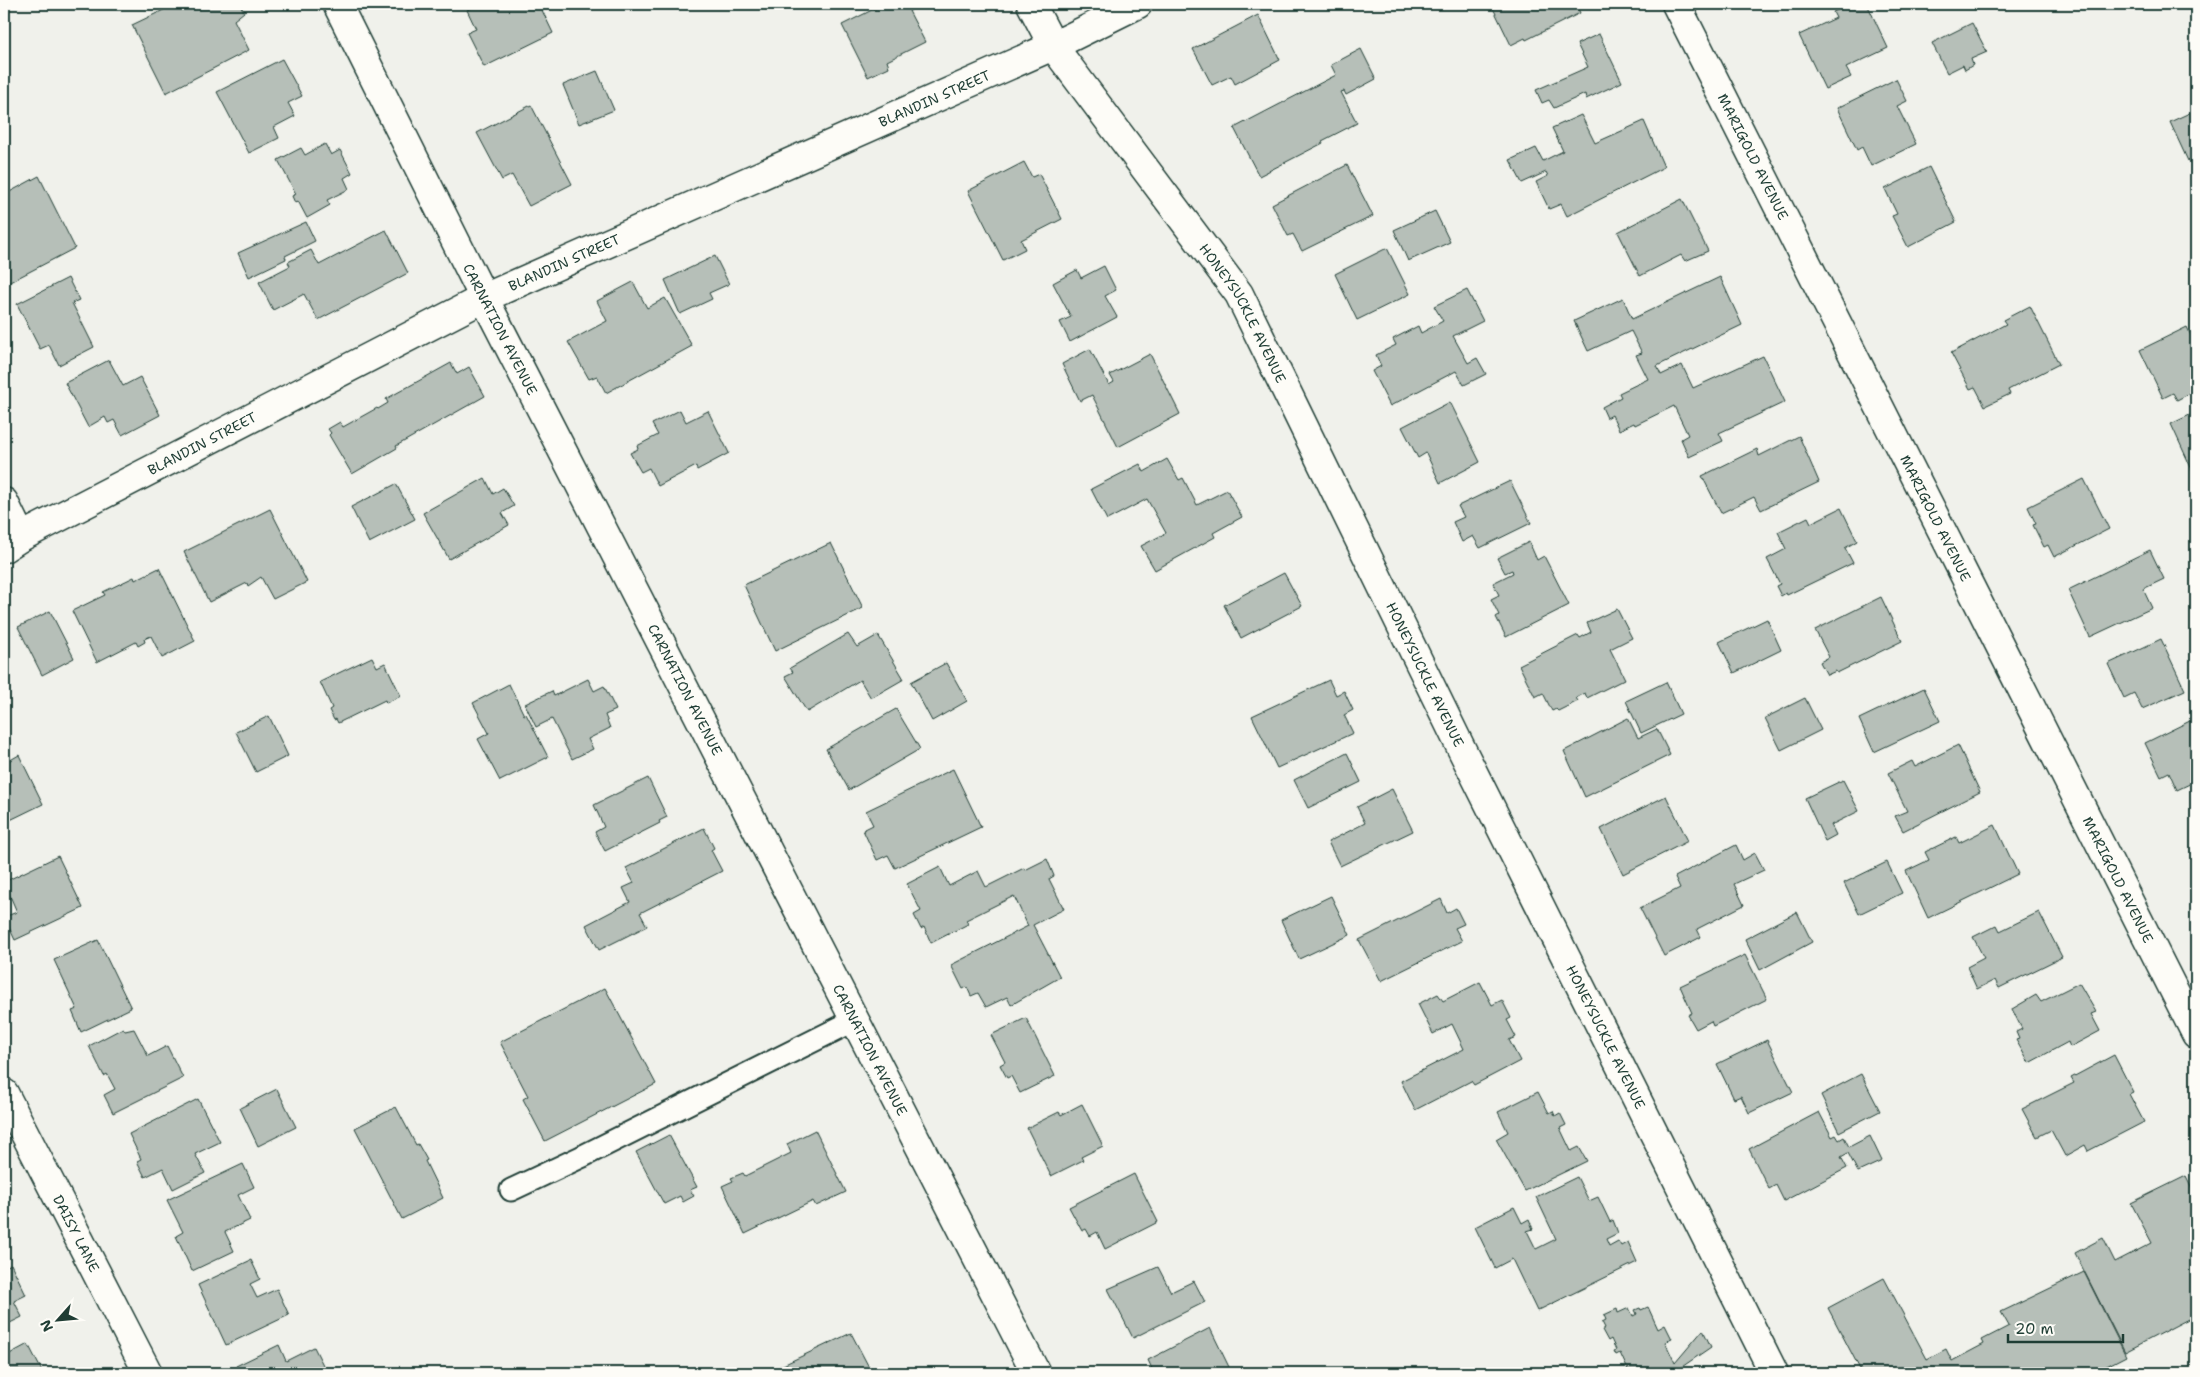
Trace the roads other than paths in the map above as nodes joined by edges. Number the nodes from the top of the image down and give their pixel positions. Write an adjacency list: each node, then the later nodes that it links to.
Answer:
1 (337, 4): 6 (street, CARNATION AVENUE)
2 (1031, 4): 5 (street, HONEYSUCKLE AVENUE)
3 (1138, 4): 5 (street, BLANDIN STREET)
4 (1676, 4): 10 (street, MARIGOLD AVENUE)
5 (1053, 46): 6 (street, BLANDIN STREET); 15 (street, HONEYSUCKLE AVENUE)
6 (484, 298): 8 (street, BLANDIN STREET); 9 (street, CARNATION AVENUE)
7 (4, 502): 8 (street)
8 (12, 542)
9 (855, 1020): 12 (lane); 14 (street, CARNATION AVENUE)
10 (2196, 1034)
11 (4, 1094): 13 (street, DAISY LANE)
12 (511, 1190)
13 (148, 1373)
14 (1036, 1373)
15 (1774, 1373)

